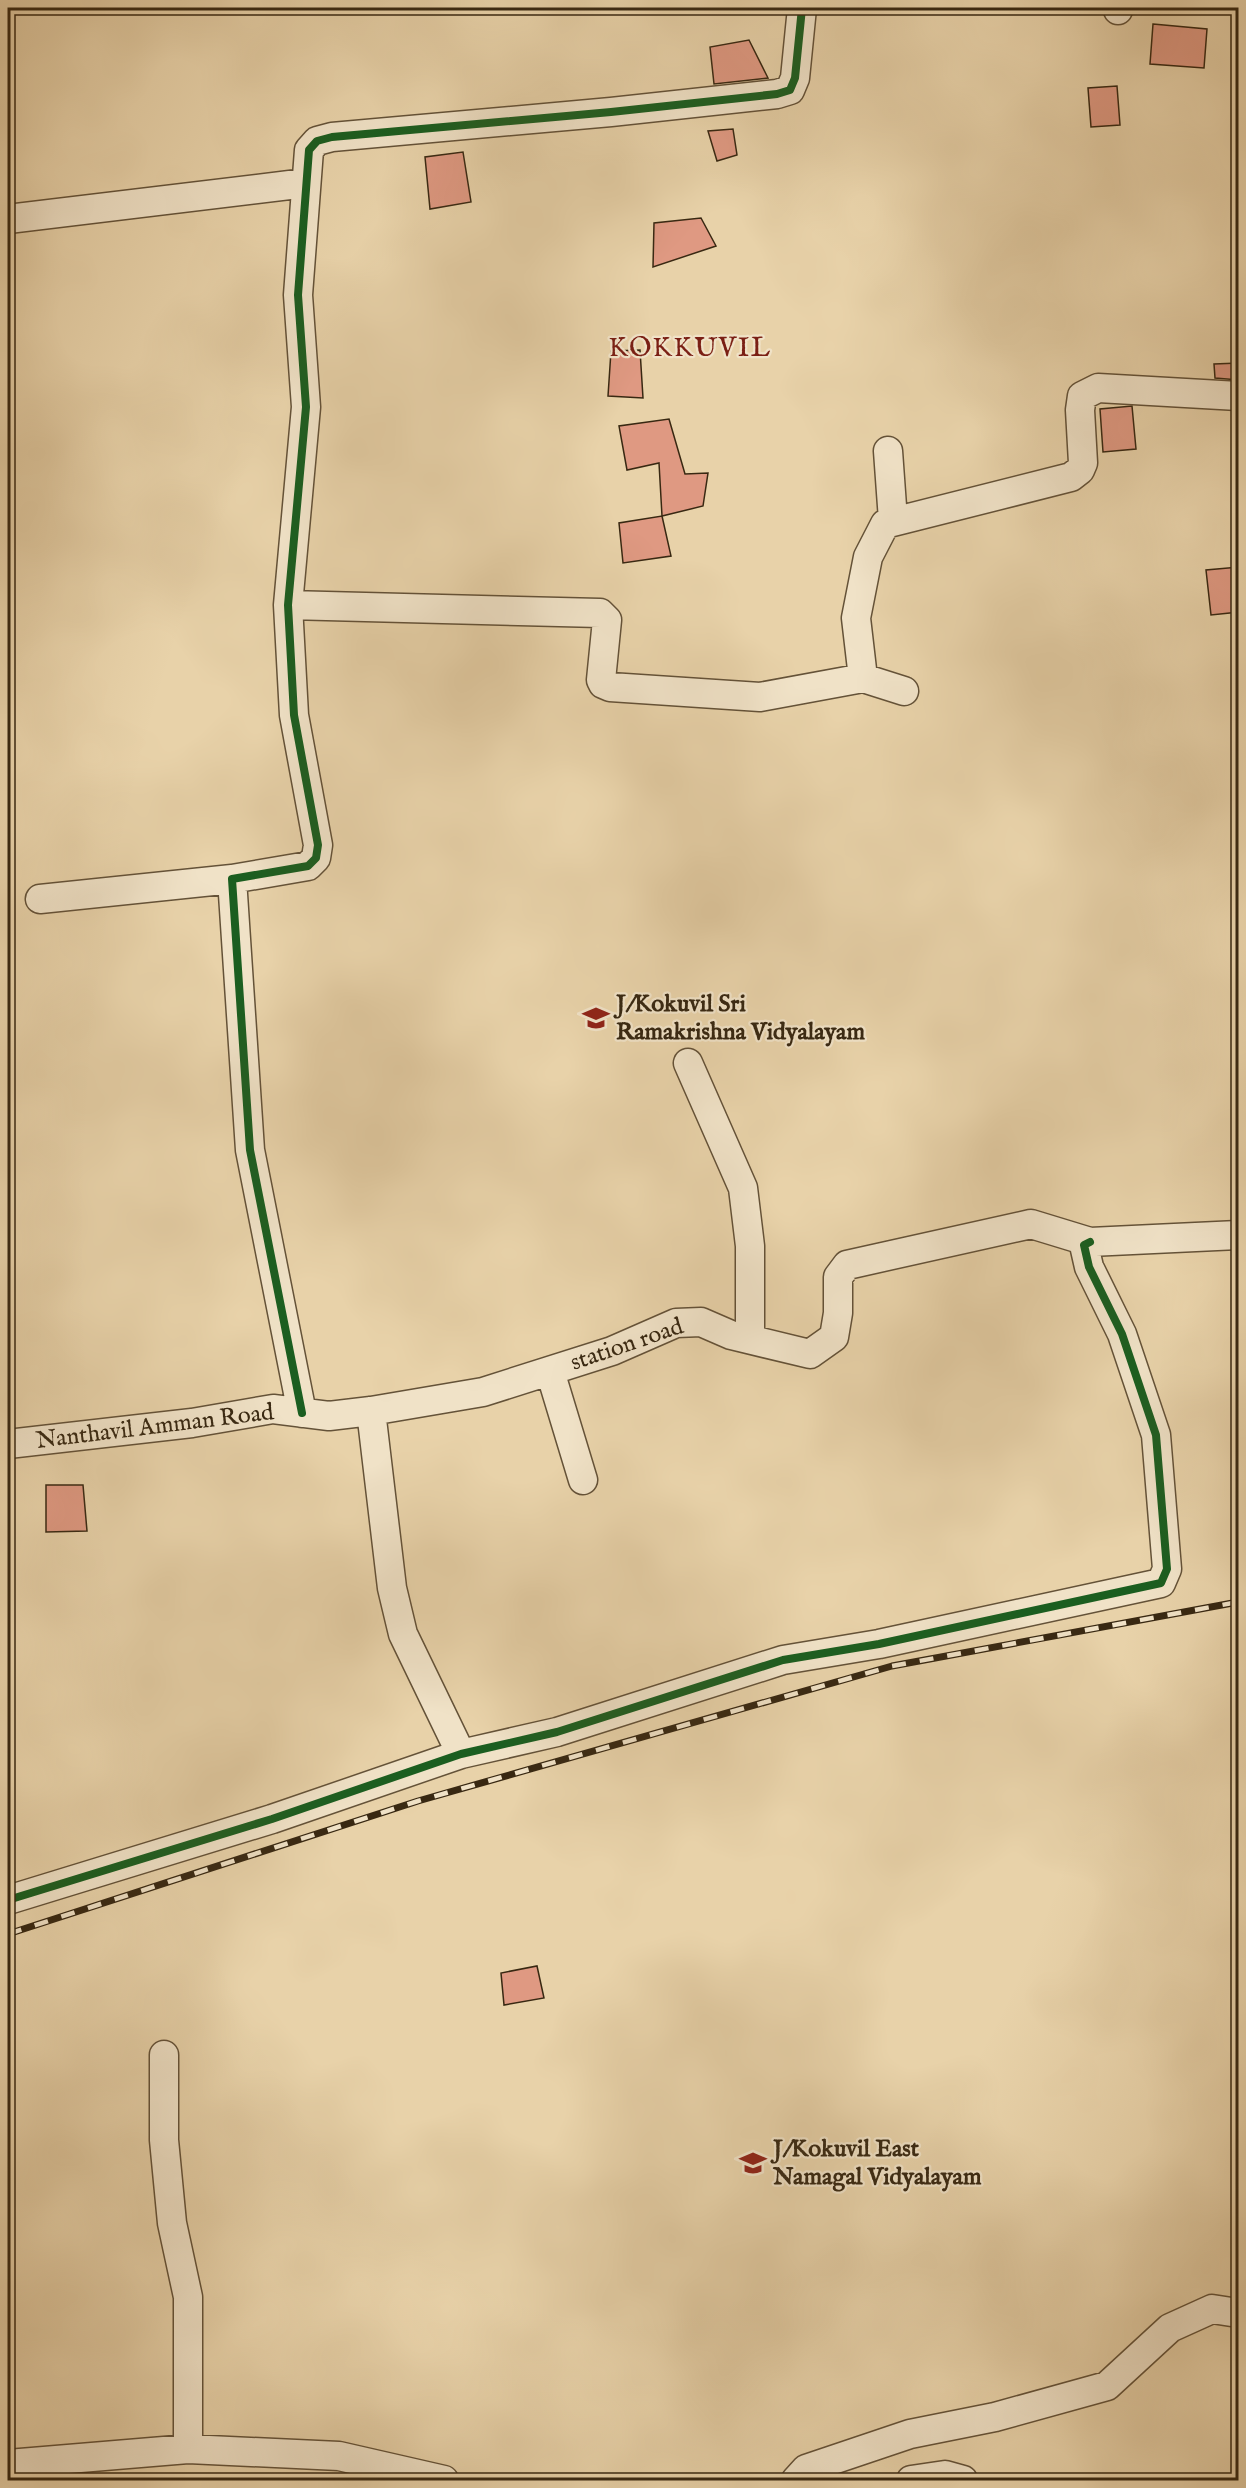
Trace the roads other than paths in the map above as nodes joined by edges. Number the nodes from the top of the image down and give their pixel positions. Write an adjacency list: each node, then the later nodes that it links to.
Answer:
1 (802, 8): 2 (street)
2 (306, 183): 3 (street); 7 (street)
3 (8, 219)
4 (1239, 396): 6 (street)
5 (888, 451): 6 (street)
6 (893, 520): 8 (street)
7 (288, 605): 8 (street); 10 (street)
8 (863, 678): 9 (street)
9 (904, 691)
10 (232, 879): 11 (street); 18 (street)
11 (40, 899)
12 (688, 1063): 15 (street)
13 (1239, 1235): 14 (street, station road)
14 (1090, 1242): 15 (street, station road); 21 (street)
15 (750, 1339): 16 (street, station road)
16 (550, 1371): 17 (street, station road); 20 (street)
17 (371, 1411): 18 (street, station road); 21 (street)
18 (302, 1413): 19 (street, Nanthavil Amman Road)
19 (8, 1444)
20 (583, 1480)
21 (461, 1754): 22 (street)
22 (8, 1900)
23 (164, 2055): 25 (street)
24 (1239, 2313): 29 (street)
25 (188, 2449): 26 (street); 27 (street)
26 (8, 2464)
27 (336, 2468): 28 (street)
28 (444, 2481)
29 (796, 2481)
30 (911, 2481): 31 (street)
31 (963, 2481)

